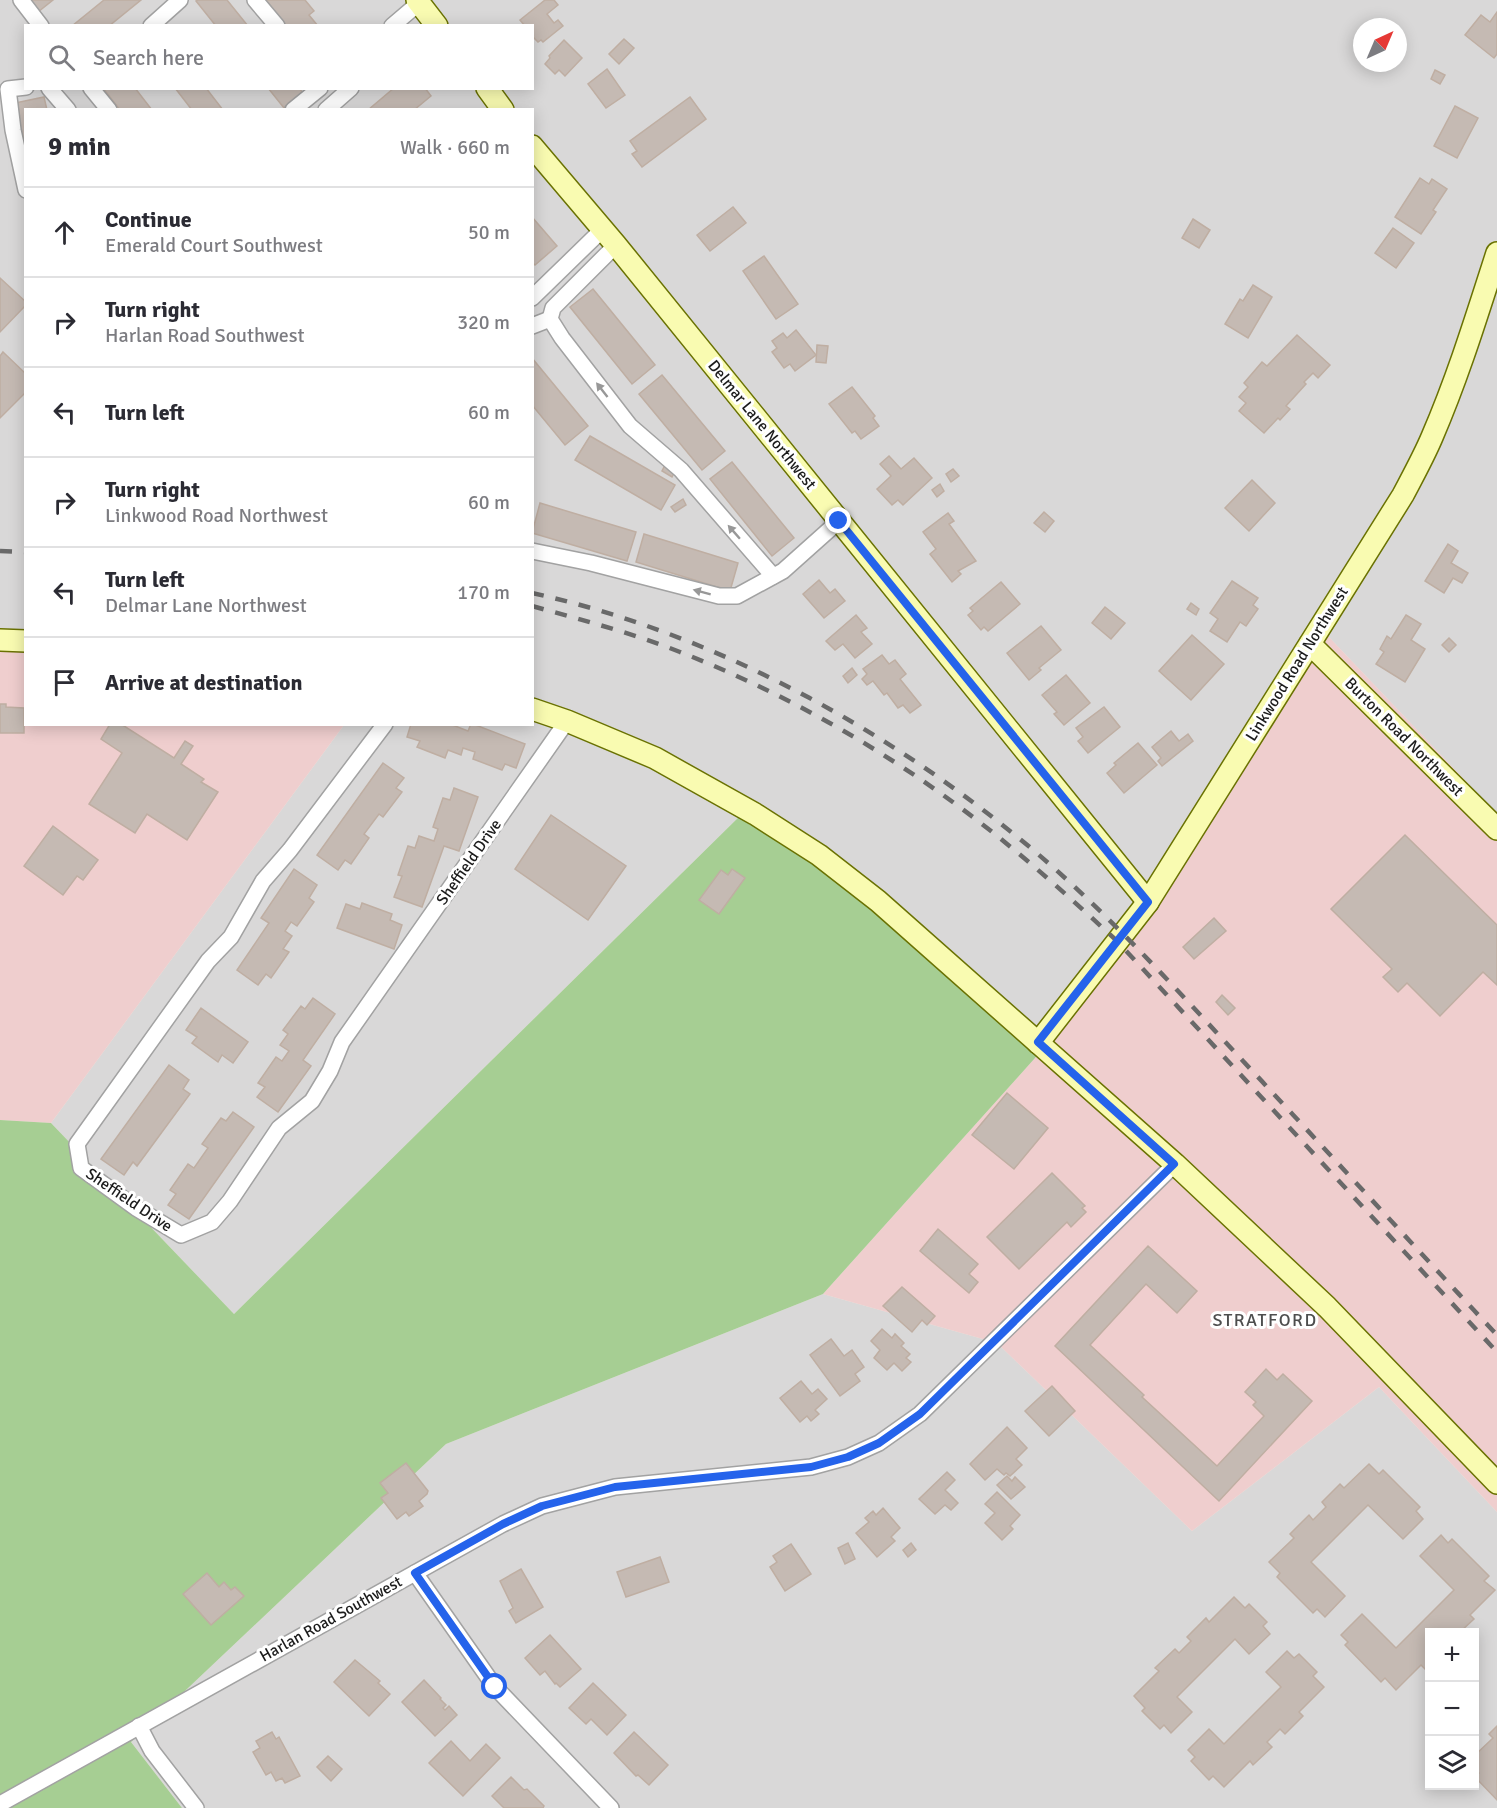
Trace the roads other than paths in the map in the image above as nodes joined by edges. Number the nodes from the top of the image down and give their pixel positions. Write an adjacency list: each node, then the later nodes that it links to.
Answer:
1 (21, 0): 5 (street)
2 (180, 0): 6 (street)
3 (255, 0): 7 (street)
4 (418, 2): 8 (street); 9 (street)
5 (39, 24)
6 (153, 24)
7 (275, 24)
8 (394, 24)
9 (433, 24)
10 (24, 87): 22 (street)
11 (52, 90): 16 (street)
12 (93, 90): 17 (street)
13 (318, 90): 18 (street)
14 (349, 90): 19 (street)
15 (489, 90): 20 (street)
16 (66, 108)
17 (107, 108)
18 (295, 108)
19 (328, 108)
20 (502, 108)
21 (534, 148): 23 (street, Delmar Lane Northwest)
22 (24, 181)
23 (609, 237): 25 (street); 26 (street); 28 (street, Delmar Lane Northwest)
24 (1497, 253): 33 (street, Linkwood Road Northwest)
25 (534, 296)
26 (550, 318): 27 (street); 30 (street, one-way to 26)
27 (534, 325)
28 (839, 521): 30 (street); 38 (street, Delmar Lane Northwest)
29 (534, 551): 30 (street, one-way to 29)
30 (773, 576)
31 (0, 640): 32 (street)
32 (24, 641)
33 (1310, 644): 37 (street, Burton Road Northwest); 38 (street, Linkwood Road Northwest)
34 (534, 710): 35 (street)
35 (567, 721): 36 (street, Sheffield Drive); 39 (street)
36 (383, 726)
37 (1497, 830)
38 (1148, 902): 39 (street, Linkwood Road Northwest)
39 (1038, 1042): 40 (street)
40 (1174, 1164): 41 (street); 42 (street, Harlan Road Southwest)
41 (1497, 1483)
42 (415, 1573): 43 (street, Harlan Road Southwest); 46 (street)
43 (139, 1726): 44 (street, Harlan Road Southwest); 45 (street)
44 (0, 1804)
45 (196, 1808)
46 (611, 1808)

